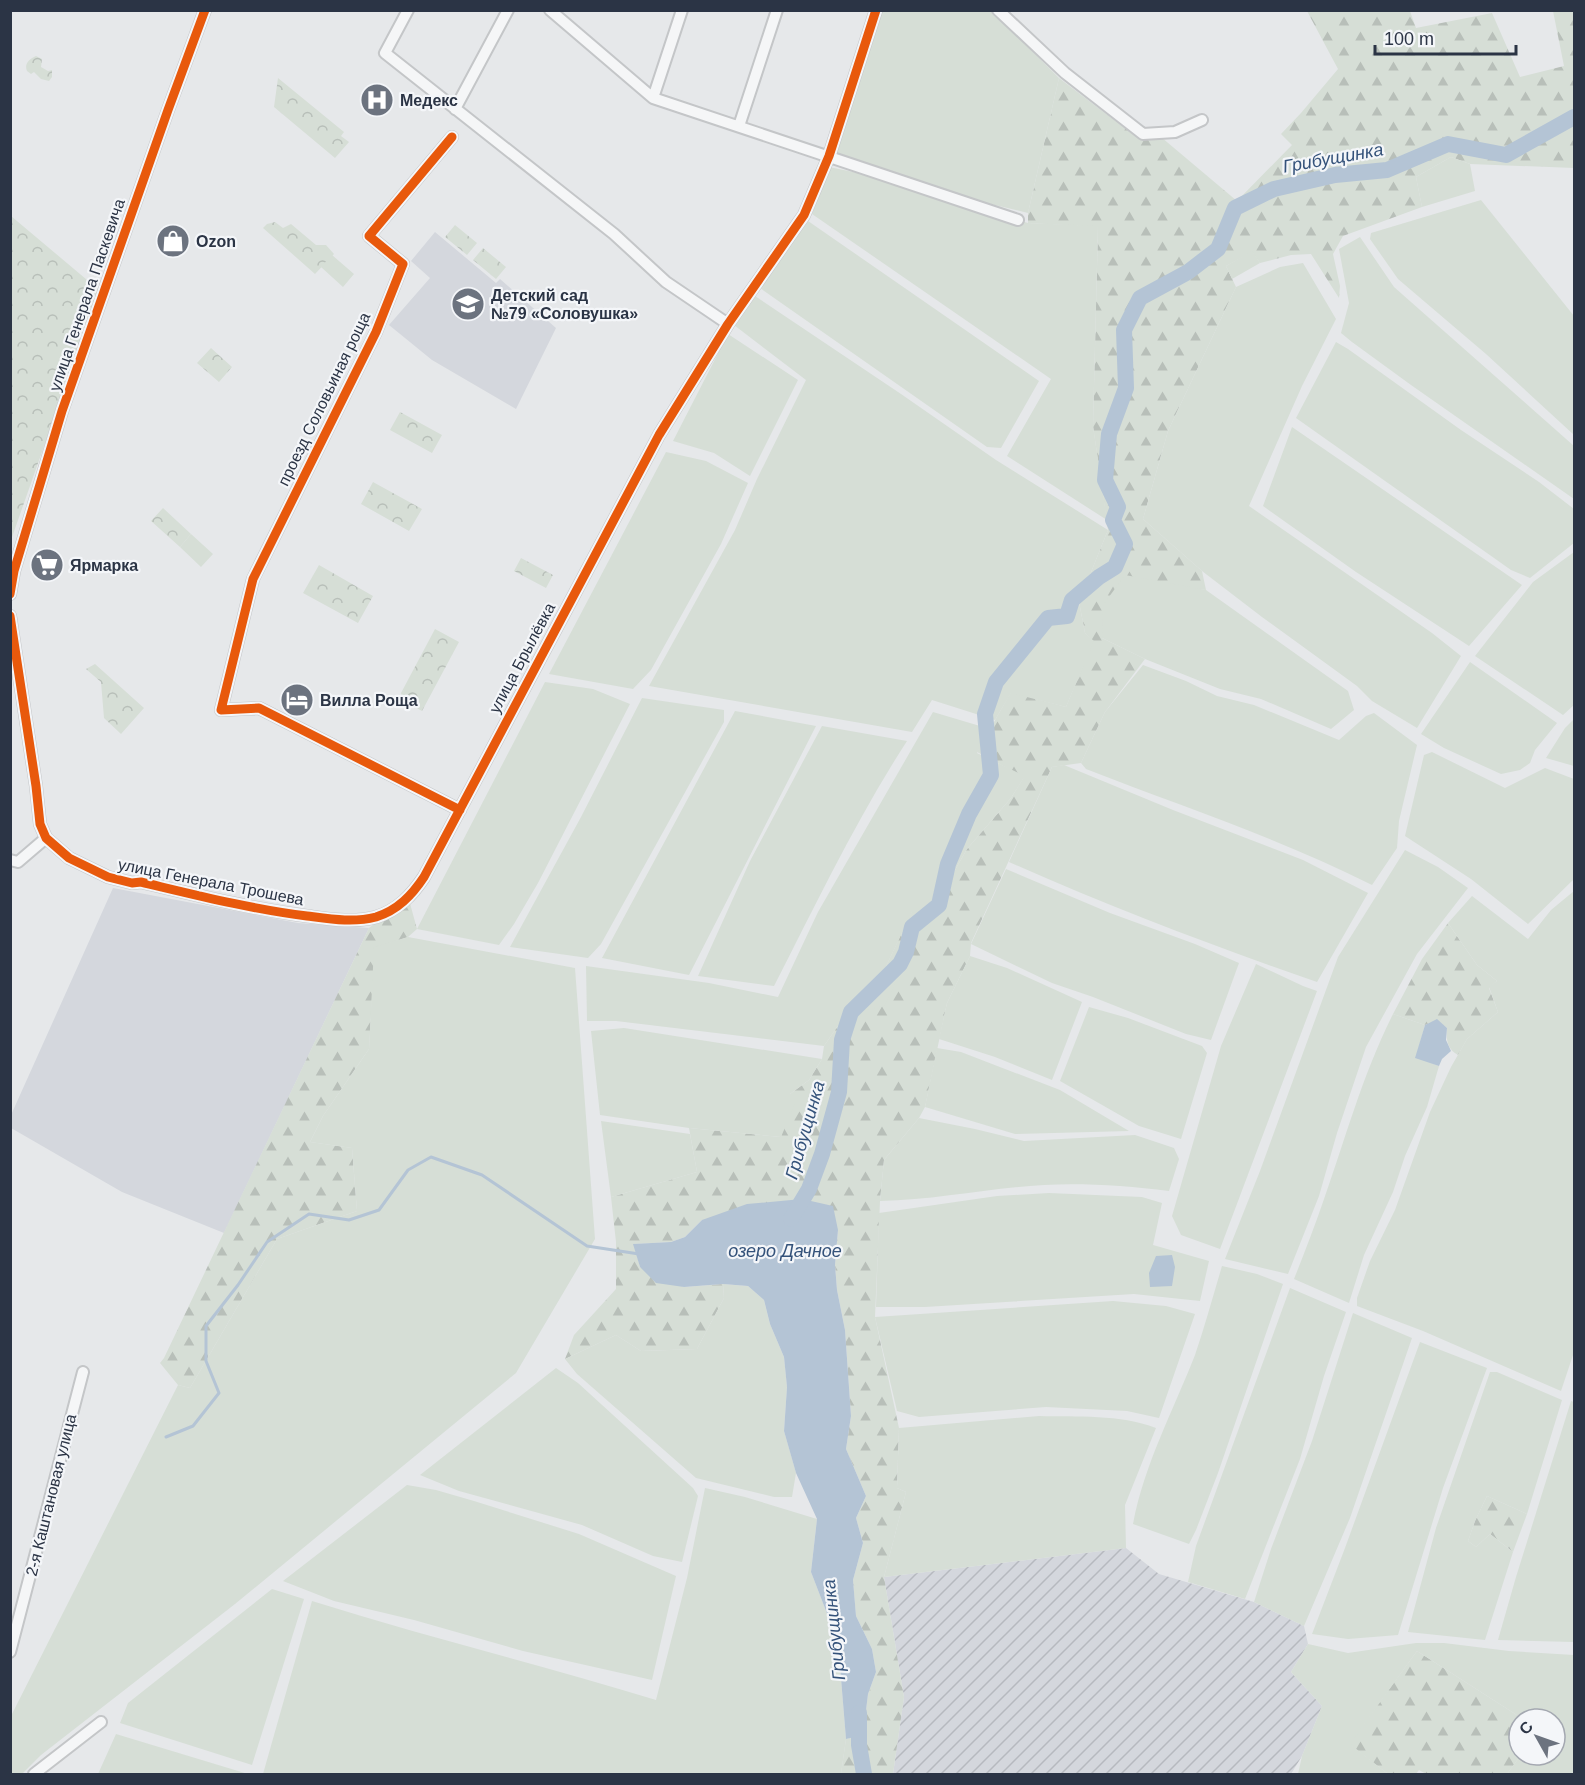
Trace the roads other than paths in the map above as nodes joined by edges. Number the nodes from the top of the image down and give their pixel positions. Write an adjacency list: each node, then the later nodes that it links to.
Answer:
1 (205, 10): 17 (street, улица Генерала Паскевича)
2 (408, 10): 10 (street)
3 (508, 10): 10 (street)
4 (550, 10): 9 (street)
5 (682, 10): 9 (street)
6 (777, 10): 12 (street)
7 (876, 10): 14 (street, улица Брылёвка)
8 (998, 10): 11 (street)
9 (653, 98): 12 (street)
10 (456, 109): 16 (street)
11 (1202, 120)
12 (739, 126): 14 (street)
13 (452, 137): 19 (street, проезд Соловьиная роща)
14 (829, 156): 15 (street); 16 (street, улица Брылёвка)
15 (1018, 220)
16 (728, 324): 19 (street, улица Брылёвка)
17 (10, 594)
18 (10, 616): 20 (street)
19 (460, 810): 22 (street, улица Брылёвка)
20 (46, 838): 21 (street); 22 (street, улица Генерала Трошева)
21 (10, 860)
22 (411, 895)
23 (83, 1372): 24 (street, 2-я Каштановая улица)
24 (10, 1652)
25 (100, 1722): 26 (street)
26 (34, 1774)

